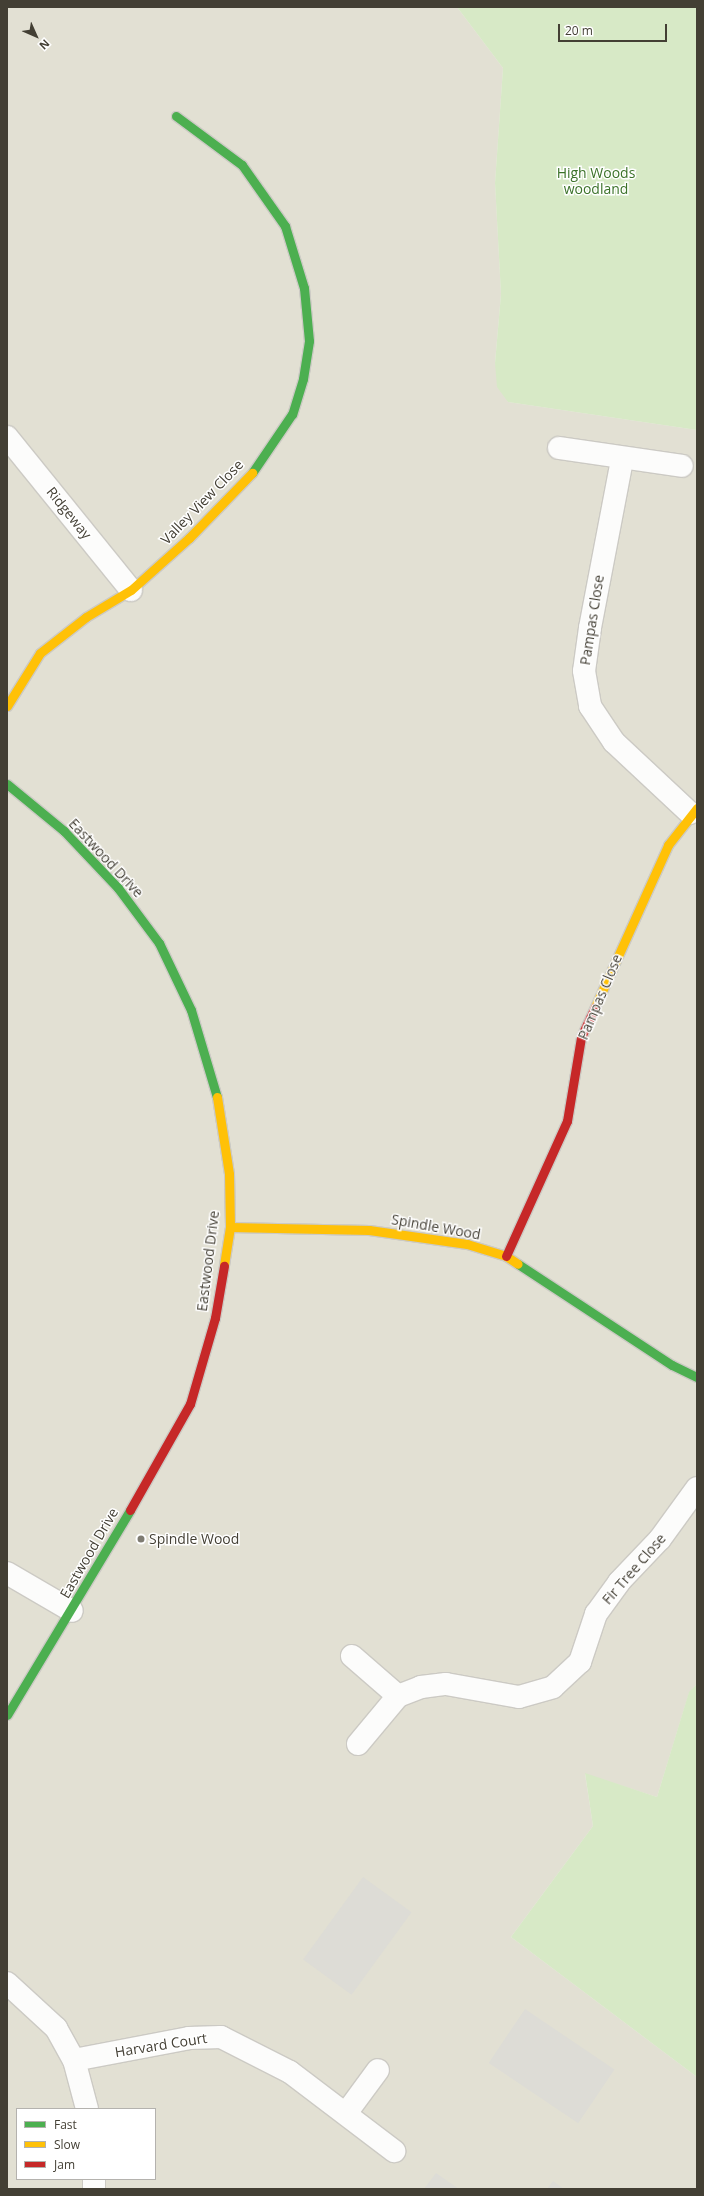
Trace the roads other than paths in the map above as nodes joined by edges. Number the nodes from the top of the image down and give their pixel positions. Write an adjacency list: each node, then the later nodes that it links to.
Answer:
1 (176, 116): 6 (street, Valley View Close)
2 (7, 437): 6 (street, Ridgeway)
3 (559, 448): 4 (street)
4 (622, 460): 5 (street); 9 (street, Pampas Close)
5 (682, 466)
6 (131, 590): 7 (street, Valley View Close)
7 (7, 706)
8 (7, 784): 10 (street, Eastwood Drive)
9 (693, 811): 11 (street, Pampas Close)
10 (230, 1226): 11 (street, Spindle Wood); 15 (street, Eastwood Drive)
11 (506, 1256): 12 (street, Spindle Wood)
12 (697, 1377)
13 (697, 1488): 17 (street, Fir Tree Close)
14 (7, 1573): 15 (street)
15 (72, 1611): 18 (street, Eastwood Drive)
16 (352, 1656): 17 (street)
17 (398, 1696): 19 (street)
18 (7, 1715)
19 (358, 1744)
20 (7, 1983): 21 (street)
21 (74, 2060): 23 (street); 24 (street, Harvard Court)
22 (378, 2070): 24 (street)
23 (87, 2108)
24 (347, 2112): 25 (street, Harvard Court)
25 (394, 2151)

